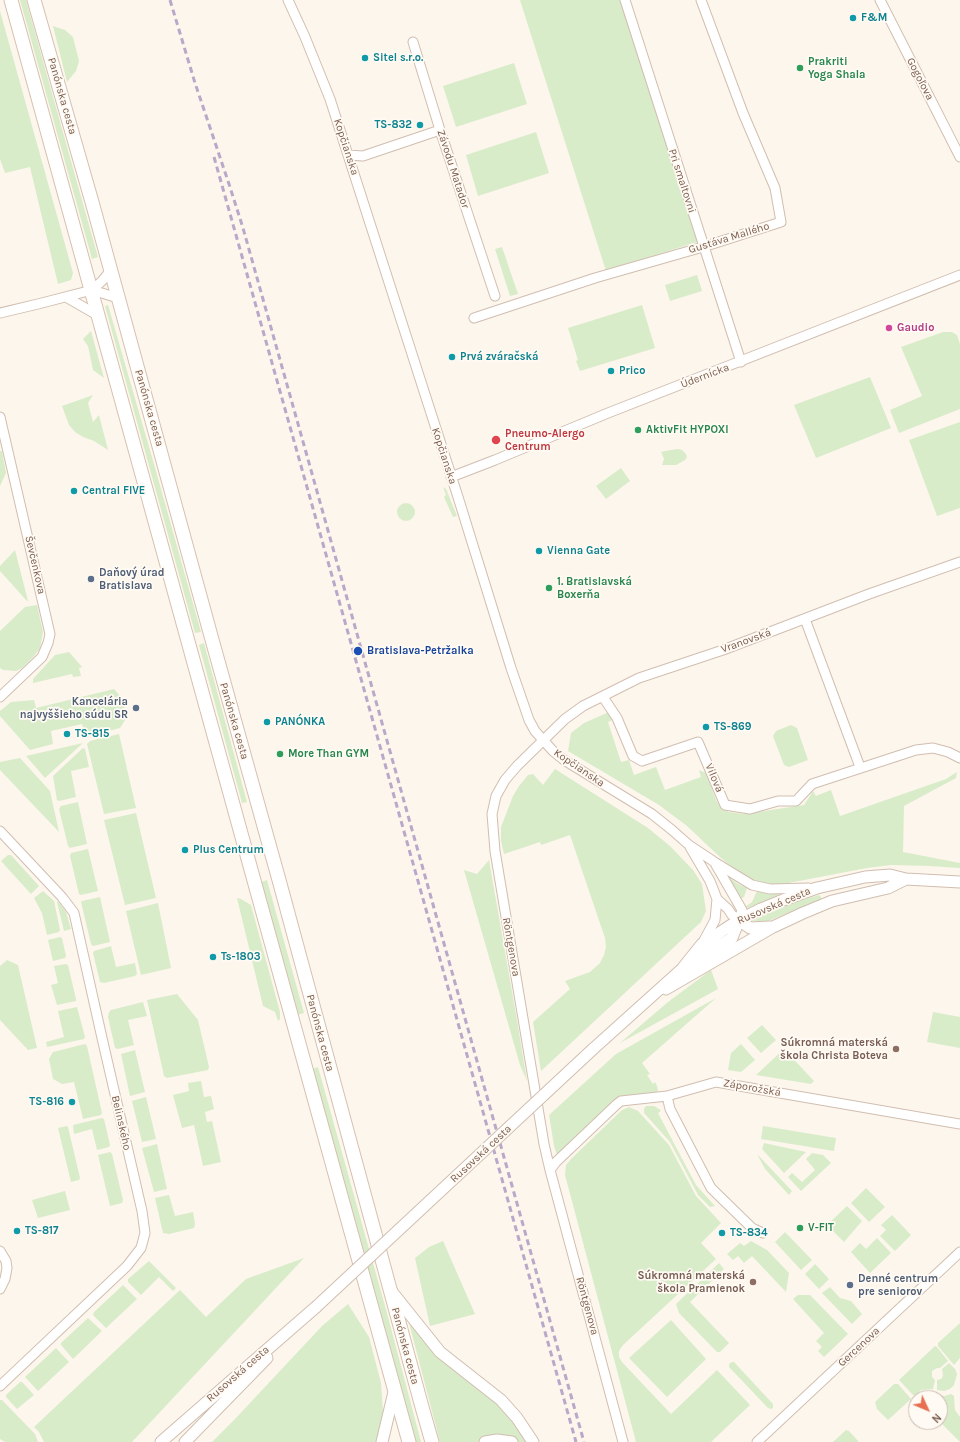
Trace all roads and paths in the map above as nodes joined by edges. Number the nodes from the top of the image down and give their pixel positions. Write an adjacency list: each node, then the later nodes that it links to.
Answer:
1 (11, 0): 14 (main road, Panónska cesta)
2 (34, 0): 12 (main road, Panónska cesta)
3 (288, 0): 9 (street, Kopčianska)
4 (625, 0): 11 (street, Pri smaltovni)
5 (701, 0): 11 (street, Gustáva Mallého)
6 (880, 0): 10 (street, Gogoľova)
7 (413, 42): 8 (street, Závodu Matador)
8 (440, 130): 9 (street); 15 (street, Závodu Matador)
9 (348, 155): 23 (street, Kopčianska)
10 (960, 157)
11 (703, 247): 20 (street, Gustáva Mallého); 21 (street, Pri smaltovni)
12 (111, 270): 14 (street); 17 (main road, Panónska cesta)
13 (960, 275): 21 (street, Údernícka)
14 (92, 290): 16 (street); 17 (street); 19 (main road, Panónska cesta)
15 (495, 296)
16 (66, 297): 18 (street); 19 (street)
17 (118, 298): 50 (main road, Panónska cesta)
18 (0, 313)
19 (99, 316): 53 (main road, Panónska cesta)
20 (474, 318)
21 (741, 362): 23 (street, Údernícka)
22 (0, 417): 27 (street, Ševčenkova)
23 (450, 476): 28 (street, Kopčianska)
24 (960, 562): 25 (street, Vranovská)
25 (805, 619): 26 (street, Vranovská); 30 (street)
26 (603, 696): 28 (street, Vranovská); 30 (street, Vilová)
27 (0, 697)
28 (544, 741): 32 (street, Kopčianska); 45 (street, Röntgenova)
29 (960, 758): 30 (street, Vilová)
30 (860, 767)
31 (0, 831): 52 (street, Belinského)
32 (689, 845): 33 (street, Kopčianska); 37 (street, Kopčianska)
33 (716, 863): 36 (street, Kopčianska); 38 (street, Kopčianska)
34 (906, 879): 35 (street, Rusovská cesta); 36 (street, Rusovská cesta); 39 (street, Rusovská cesta)
35 (960, 882)
36 (817, 888): 38 (street, Rusovská cesta)
37 (717, 899): 38 (street, Kopčianska); 40 (street, Kopčianska)
38 (739, 920): 39 (street); 40 (street, Rusovská cesta); 41 (street)
39 (773, 927): 42 (street, Rusovská cesta)
40 (702, 944): 41 (street, Rusovská cesta)
41 (682, 969): 42 (street, Rusovská cesta)
42 (646, 1000): 51 (street, Rusovská cesta, bridge)
43 (667, 1096): 44 (street, Záporožská); 45 (street); 46 (street)
44 (960, 1124)
45 (550, 1170): 62 (street, Röntgenova)
46 (763, 1233)
47 (0, 1251): 49 (street)
48 (960, 1252): 63 (street, Gercenova)
49 (0, 1289)
50 (390, 1290): 58 (main road, Panónska cesta); 61 (street)
51 (316, 1307): 54 (street, Rusovská cesta); 55 (street, Rusovská cesta)
52 (0, 1386)
53 (394, 1392): 56 (street); 57 (main road, Panónska cesta)
54 (161, 1442)
55 (185, 1442)
56 (382, 1442)
57 (409, 1442)
58 (432, 1442)
59 (485, 1442): 60 (street)
60 (512, 1442)
61 (533, 1442)
62 (623, 1442)
63 (758, 1442)

